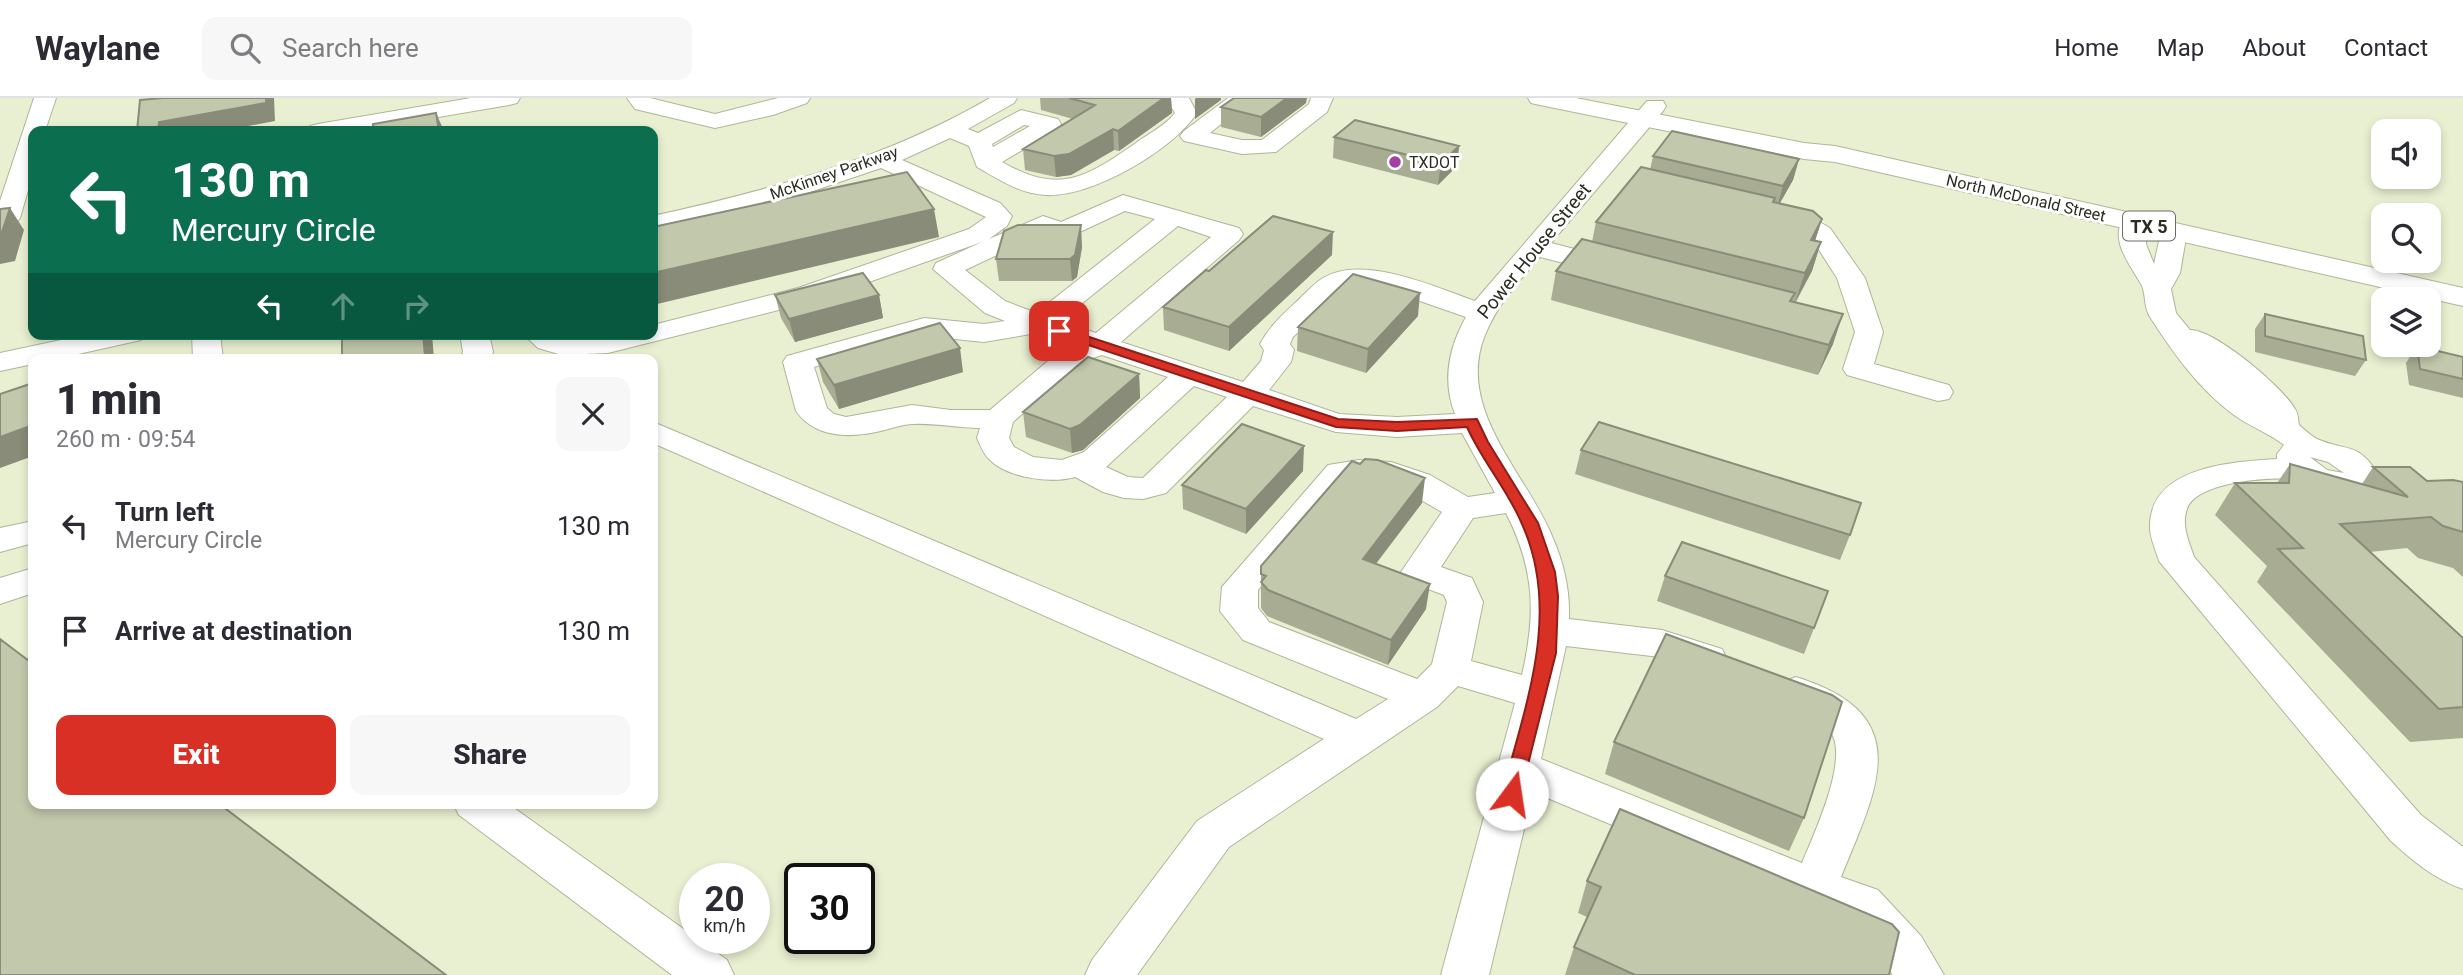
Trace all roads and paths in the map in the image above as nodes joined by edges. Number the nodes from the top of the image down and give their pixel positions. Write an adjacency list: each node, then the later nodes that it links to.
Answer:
1 (46, 98): 17 (street)
2 (417, 98): 16 (street)
3 (432, 98): 14 (street)
4 (509, 98): 14 (street)
5 (638, 98): 6 (street)
6 (799, 98)
7 (1006, 98): 19 (street, McKinney Parkway)
8 (1153, 98): 13 (street)
9 (1210, 98): 13 (street)
10 (1242, 98): 11 (street)
11 (1322, 98)
12 (1540, 98): 15 (main road, North McDonald Street / TX 5)
13 (1181, 103): 19 (street)
14 (457, 107): 16 (street)
15 (1640, 107): 29 (main road, North McDonald Street / TX 5); 31 (street, Power House Street)
16 (397, 118): 18 (street)
17 (37, 126)
18 (352, 126)
19 (949, 129): 23 (street, McKinney Parkway)
20 (28, 142): 22 (street)
21 (28, 152): 24 (street)
22 (0, 159)
23 (880, 159): 28 (street, McKinney Parkway); 38 (street)
24 (17, 184): 27 (street)
25 (1750, 211): 39 (street)
26 (1174, 218): 36 (street); 36 (street); 43 (street)
27 (0, 219)
28 (658, 223)
29 (2133, 223): 30 (main road, North McDonald Street / TX 5); 33 (street)
30 (2174, 232): 33 (street); 34 (main road, North McDonald Street / TX 5)
31 (1534, 247): 32 (street); 35 (street, Power House Street)
32 (1641, 274)
33 (2157, 289): 53 (street)
34 (2463, 297)
35 (1480, 312): 49 (street); 51 (street, Power House Street)
36 (1039, 324): 43 (street); 50 (street)
37 (1843, 326): 39 (street)
38 (658, 332)
39 (1869, 332): 48 (street)
40 (103, 340): 44 (street)
41 (544, 340): 42 (street)
42 (628, 340)
43 (1101, 345): 47 (street); 50 (street)
44 (37, 354)
45 (28, 356): 46 (street)
46 (0, 362)
47 (1188, 374): 49 (street); 54 (street)
48 (1938, 392)
49 (1246, 394): 51 (street); 54 (street)
50 (998, 419): 54 (street)
51 (1472, 422): 56 (street, Power House Street)
52 (658, 433): 65 (street)
53 (2298, 448): 55 (street); 68 (street)
54 (1077, 465)
55 (2396, 472)
56 (1516, 501): 57 (street); 62 (street, Power House Street)
57 (1462, 509): 63 (street); 63 (street)
58 (28, 533): 59 (street)
59 (0, 540)
60 (28, 582): 61 (street)
61 (0, 591)
62 (1549, 630): 64 (street, Power House Street); 69 (street)
63 (1437, 683): 64 (street); 65 (street)
64 (1537, 694): 66 (street, Power House Street)
65 (1359, 737): 71 (street)
66 (1519, 768): 69 (street); 72 (street, Power House Street)
67 (482, 809): 70 (street)
68 (2463, 870)
69 (1814, 887): 73 (street)
70 (710, 975)
71 (1109, 975)
72 (1465, 975)
73 (1920, 975)

